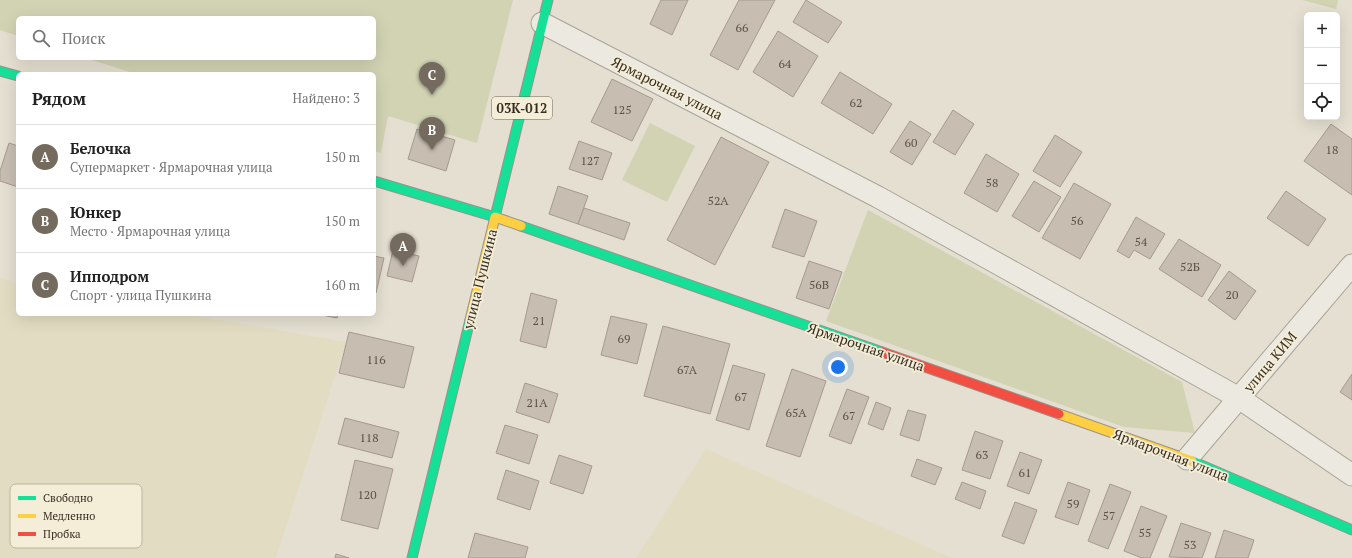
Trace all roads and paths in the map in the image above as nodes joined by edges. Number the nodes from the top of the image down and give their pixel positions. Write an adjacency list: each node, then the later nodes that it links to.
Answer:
1 (548, 0): 2 (street, улица Пушкина / 03К-012)
2 (542, 23): 6 (street, улица Пушкина / 03К-012); 8 (street, Ярмарочная улица)
3 (0, 71): 4 (street)
4 (16, 75)
5 (376, 182): 6 (street, Ярмарочная улица)
6 (495, 217): 9 (street, Ярмарочная улица); 12 (street, улица Пушкина)
7 (1352, 266): 8 (street, улица КИМ)
8 (1239, 398): 9 (street, улица КИМ); 10 (street, Ярмарочная улица)
9 (1187, 459): 11 (street, Ярмарочная улица)
10 (1352, 475)
11 (1352, 530)
12 (412, 558)

